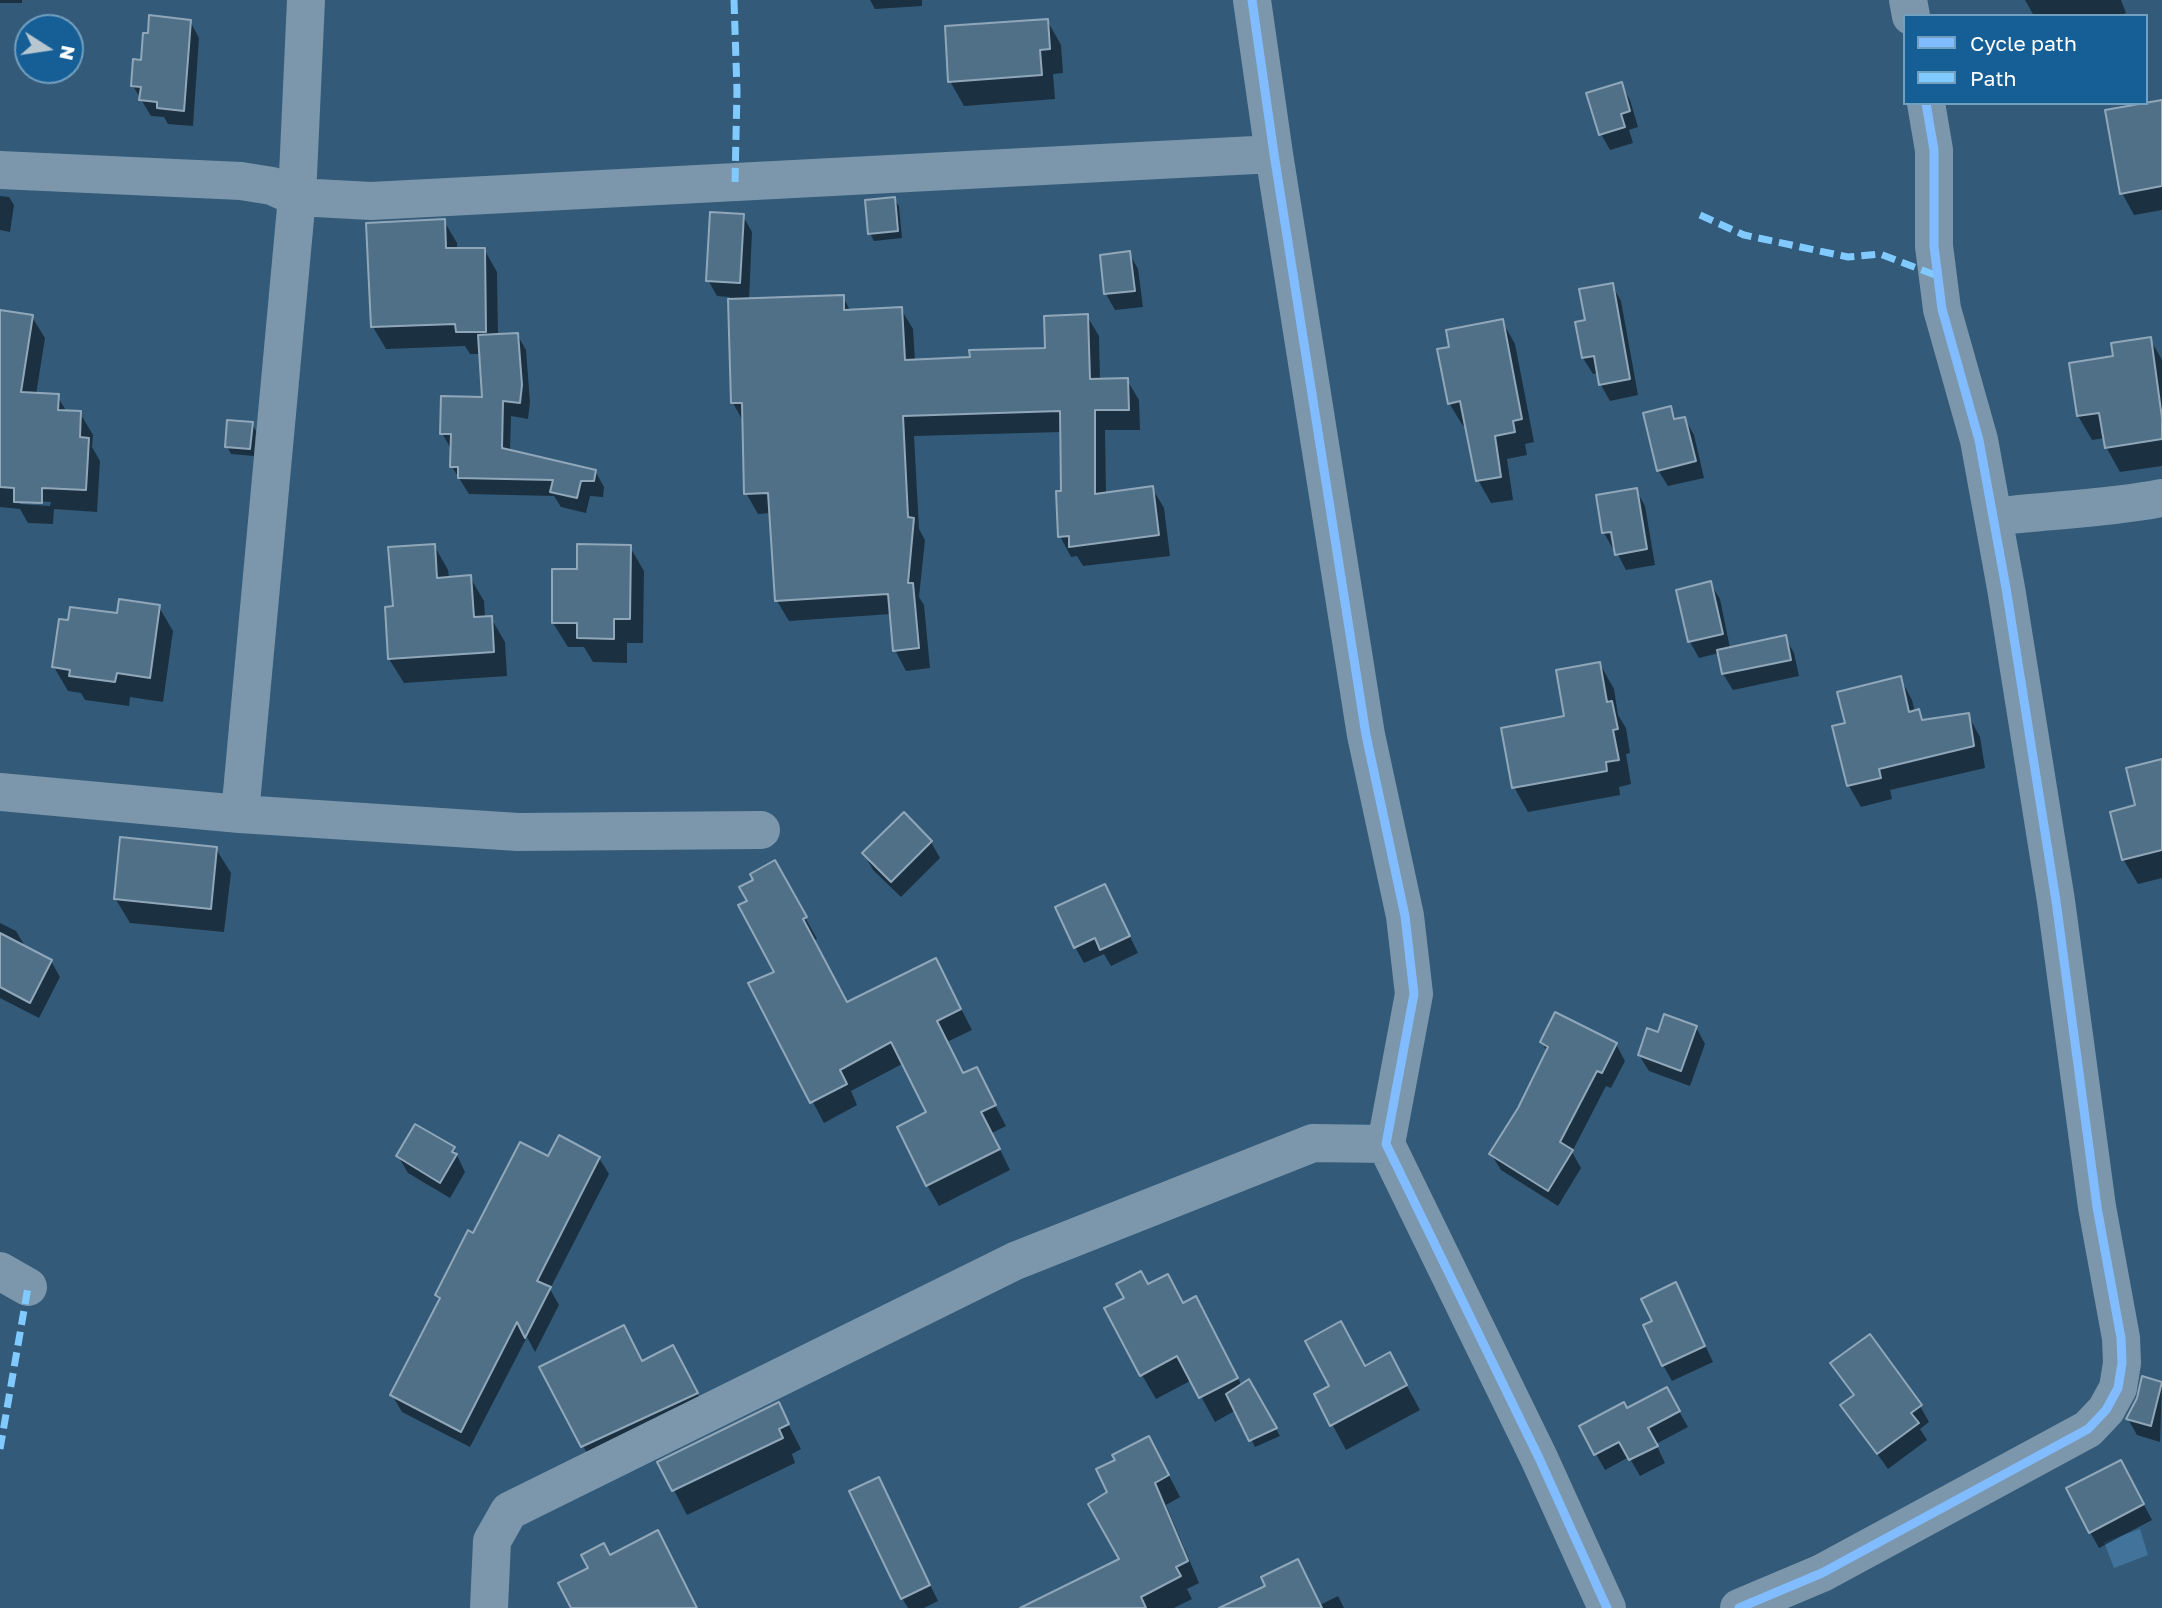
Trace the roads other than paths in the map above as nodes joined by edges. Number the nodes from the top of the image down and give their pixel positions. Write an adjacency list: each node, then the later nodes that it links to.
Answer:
1 (306, 0): 6 (street)
2 (1252, 0): 4 (street)
3 (1926, 105): 8 (street)
4 (1274, 154): 6 (street); 12 (street)
5 (0, 170): 6 (street)
6 (297, 197): 10 (street)
7 (2162, 498): 8 (street)
8 (1993, 517): 15 (street)
9 (0, 792): 10 (street)
10 (240, 814): 11 (street)
11 (761, 830)
12 (1386, 1144): 13 (street); 14 (street)
13 (489, 1608)
14 (1607, 1608)
15 (1739, 1608)

